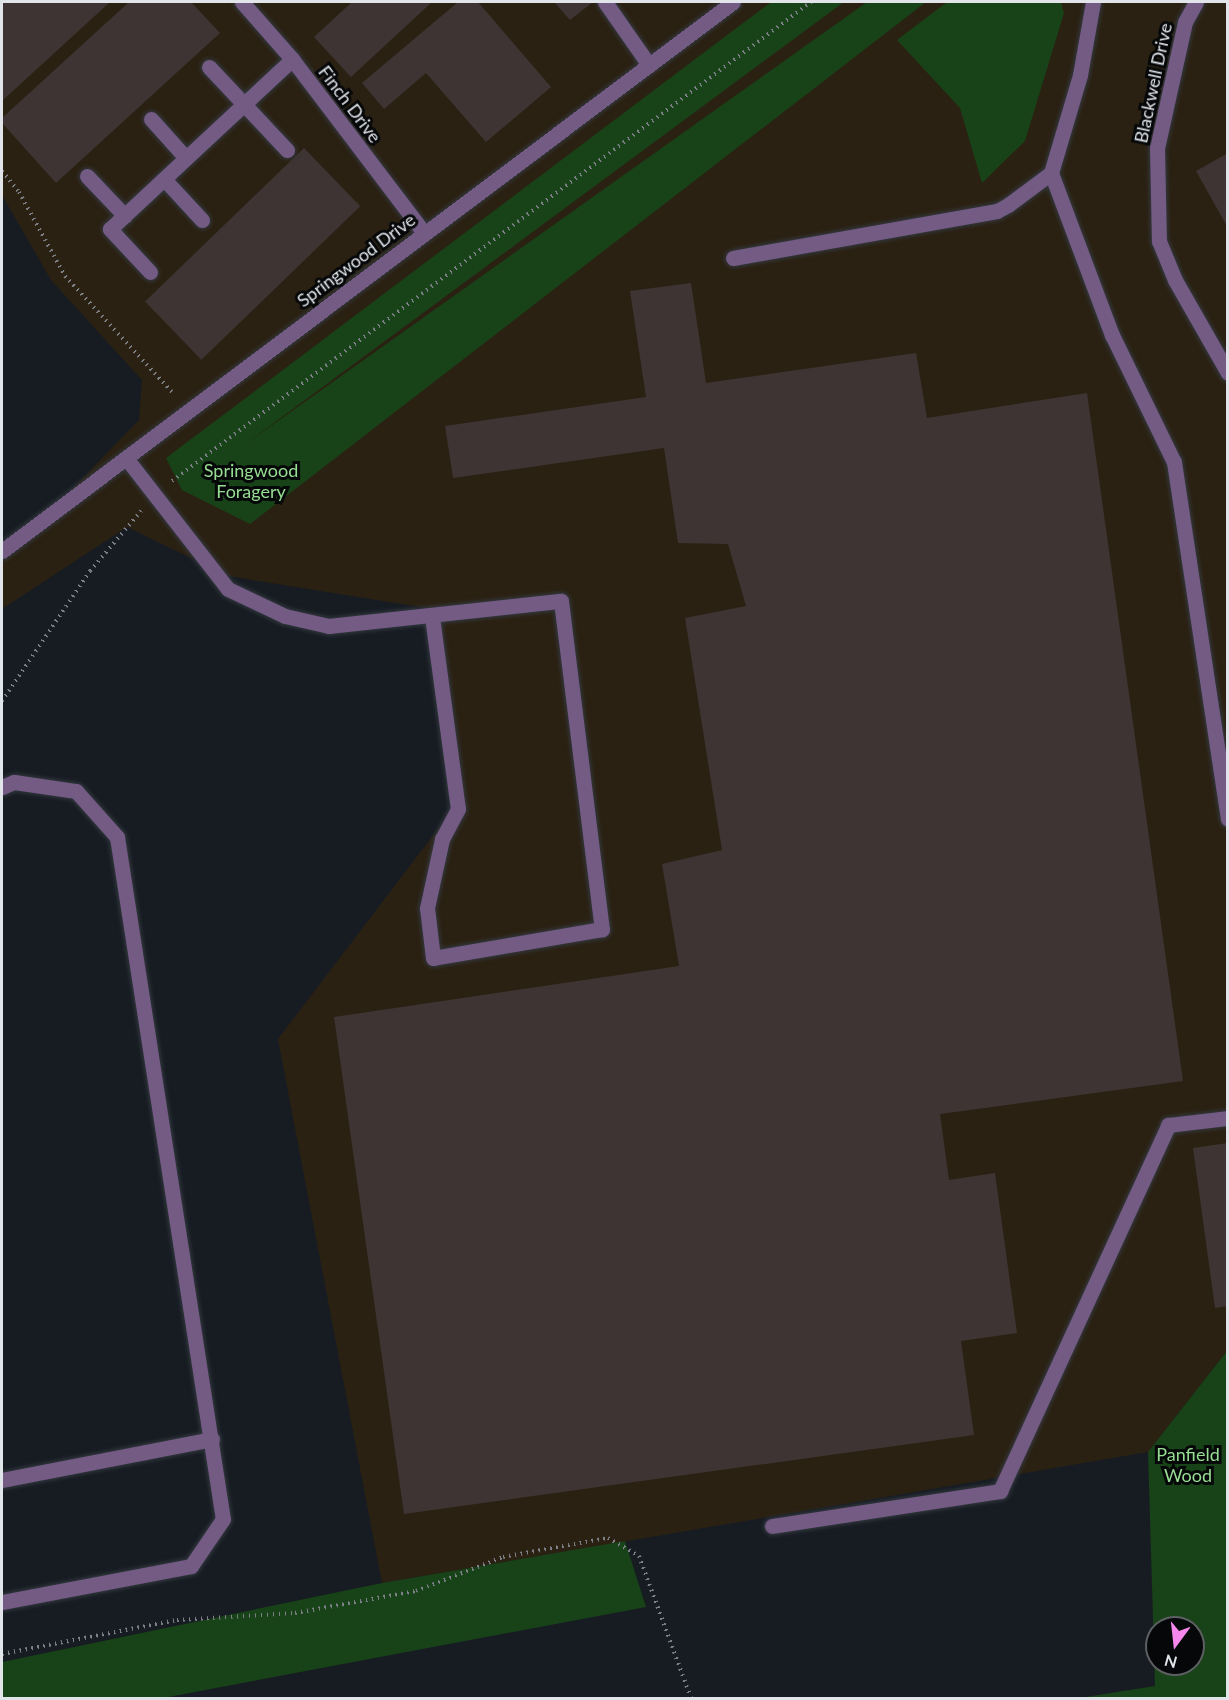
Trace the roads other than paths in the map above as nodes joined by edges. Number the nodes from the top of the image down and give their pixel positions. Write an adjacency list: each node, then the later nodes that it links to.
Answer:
1 (242, 2): 6 (street, Finch Drive)
2 (605, 2): 7 (street)
3 (734, 2): 7 (street, Springwood Drive)
4 (1093, 2): 13 (street)
5 (1196, 2): 21 (street, Blackwell Drive)
6 (292, 59): 9 (street); 18 (street, Finch Drive)
7 (649, 65): 18 (street, Springwood Drive)
8 (208, 67): 9 (street)
9 (243, 105): 11 (street); 12 (street)
10 (151, 119): 12 (street)
11 (287, 150)
12 (186, 158): 15 (street)
13 (1051, 173): 19 (street); 26 (street)
14 (87, 176): 16 (street)
15 (164, 179): 16 (street); 17 (street)
16 (125, 216): 20 (street)
17 (202, 220)
18 (424, 233): 22 (street, Springwood Drive)
19 (733, 258)
20 (150, 272)
21 (1227, 373)
22 (126, 458): 23 (street, Springwood Drive); 24 (street)
23 (2, 551)
24 (432, 617): 24 (street)
25 (2, 787): 28 (street)
26 (1227, 819)
27 (1227, 1118): 30 (street)
28 (212, 1439): 29 (street); 31 (street)
29 (2, 1480)
30 (772, 1526)
31 (2, 1602)

